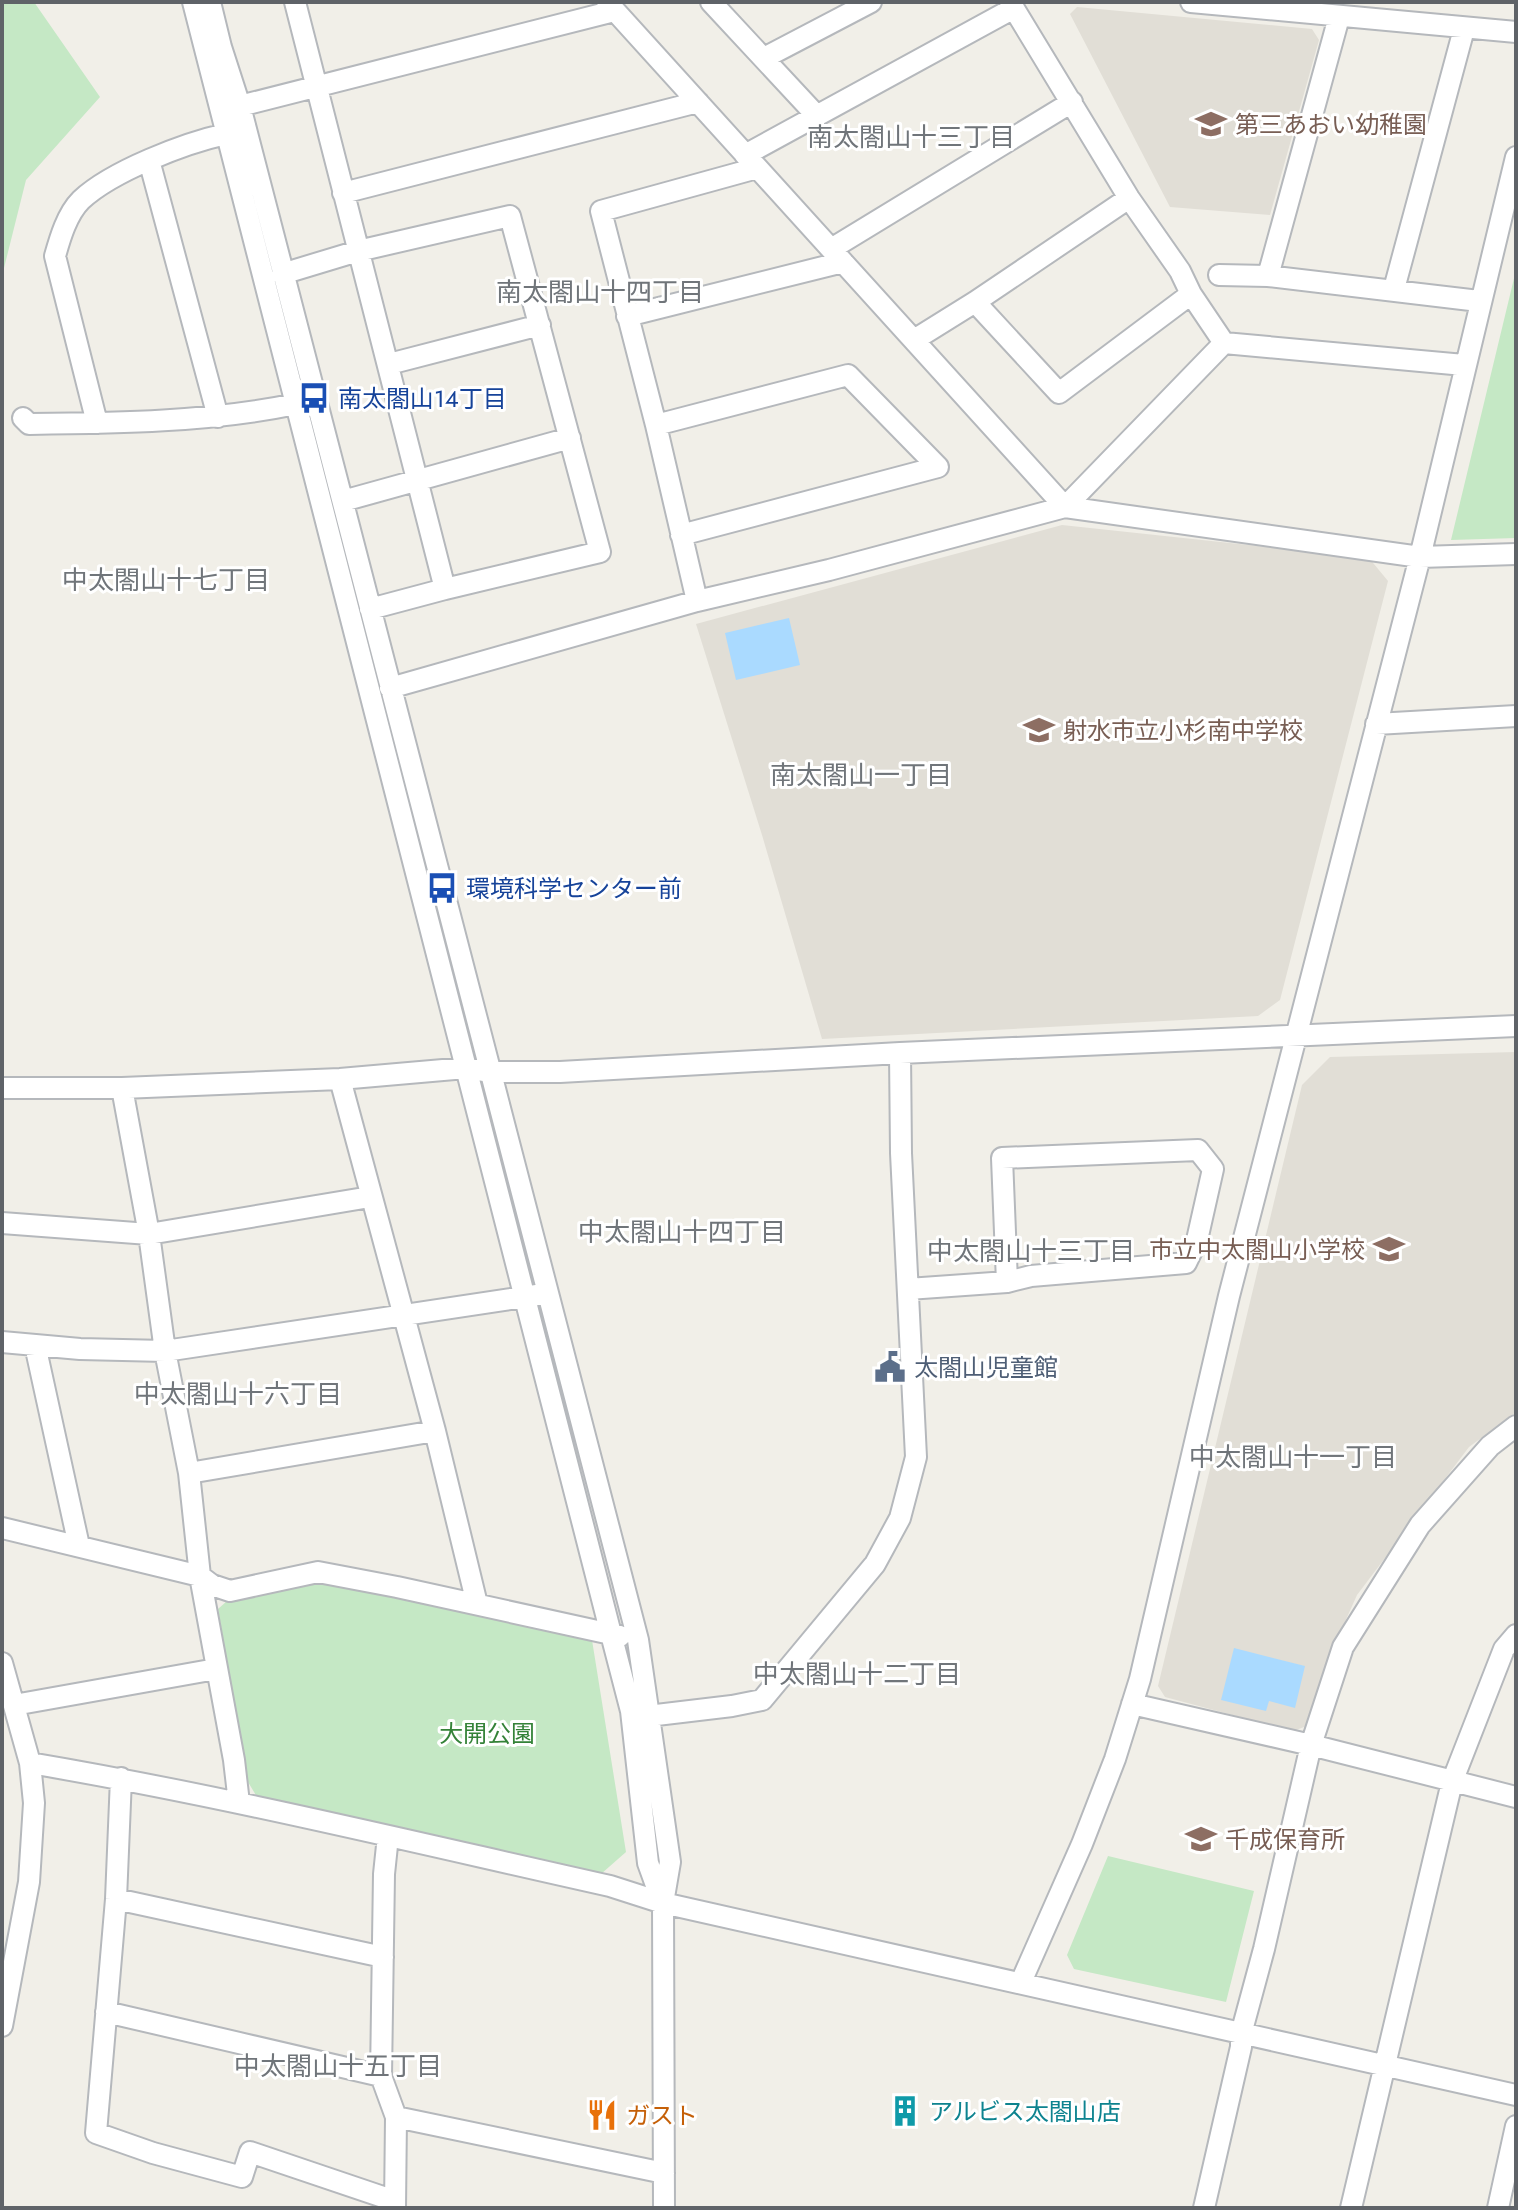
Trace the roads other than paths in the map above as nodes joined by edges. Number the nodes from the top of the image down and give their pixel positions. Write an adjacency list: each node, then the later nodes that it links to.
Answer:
1 (193, 2): 18 (street)
2 (210, 2): 16 (street)
3 (295, 2): 13 (street)
4 (711, 2): 12 (street)
5 (871, 2): 12 (street)
6 (1191, 2): 9 (street)
7 (1012, 5): 15 (street); 17 (street)
8 (610, 7): 13 (street); 14 (street)
9 (1339, 17): 10 (street); 28 (street)
10 (1464, 29): 11 (street); 29 (street)
11 (1516, 32)
12 (764, 58): 17 (street)
13 (315, 87): 16 (street); 22 (street)
14 (698, 102): 21 (street); 22 (street)
15 (1072, 102): 23 (street); 25 (street)
16 (240, 106): 26 (street)
17 (817, 116): 21 (street)
18 (226, 134): 20 (street); 39 (street)
19 (1516, 157): 31 (street)
20 (149, 160): 40 (street); 42 (street)
21 (751, 162): 25 (street); 33 (street)
22 (343, 193): 24 (street)
23 (1129, 198): 30 (street); 32 (street)
24 (358, 251): 26 (street); 34 (street); 37 (street)
25 (837, 256): 33 (street); 35 (street)
26 (282, 274): 46 (street)
27 (1219, 275): 28 (street)
28 (1268, 276): 29 (street)
29 (1394, 289): 31 (street)
30 (1191, 294): 32 (street); 36 (street)
31 (1479, 301): 38 (street)
32 (975, 302): 35 (street)
33 (627, 316): 43 (street)
34 (540, 325): 37 (street); 44 (street)
35 (914, 340): 47 (street)
36 (1224, 343): 38 (street); 47 (street)
37 (389, 364): 45 (street)
38 (1464, 365): 50 (street)
39 (296, 404): 40 (street); 60 (street)
40 (218, 417): 42 (street)
41 (23, 418): 42 (street)
42 (97, 423)
43 (656, 425): 48 (street); 48 (street)
44 (570, 438): 45 (street); 51 (street)
45 (417, 479): 46 (street); 51 (street)
46 (343, 501): 53 (street)
47 (1065, 507): 50 (street); 52 (street)
48 (681, 535): 52 (street)
49 (1516, 554): 50 (street)
50 (1420, 557): 56 (street)
51 (445, 589): 53 (street)
52 (697, 601): 54 (street)
53 (370, 609): 54 (street)
54 (390, 688): 61 (street)
55 (1516, 716): 56 (street)
56 (1376, 724): 58 (street)
57 (1516, 1026): 58 (street)
58 (1297, 1036): 59 (street); 88 (street)
59 (900, 1053): 61 (street); 69 (street)
60 (466, 1068): 61 (street); 62 (street); 71 (street)
61 (489, 1072): 70 (street)
62 (340, 1079): 64 (street); 65 (street)
63 (2, 1088): 64 (street)
64 (122, 1088): 67 (street)
65 (370, 1197): 67 (street); 72 (street)
66 (2, 1223): 67 (street)
67 (149, 1234): 75 (street)
68 (1007, 1282): 68 (street); 69 (street)
69 (908, 1289): 90 (street)
70 (548, 1294): 71 (street); 85 (street)
71 (525, 1296): 72 (street); 83 (street)
72 (404, 1317): 75 (street); 77 (street)
73 (2, 1342): 74 (street)
74 (35, 1345): 75 (street); 80 (street)
75 (165, 1351): 78 (street)
76 (1516, 1426): 91 (street)
77 (435, 1431): 78 (street); 82 (street)
78 (189, 1473): 81 (street)
79 (2, 1528): 80 (street)
80 (79, 1546): 81 (street)
81 (200, 1576): 82 (street); 87 (street)
82 (477, 1604): 83 (street)
83 (611, 1634): 85 (street); 99 (street)
84 (1516, 1635): 94 (street)
85 (638, 1640): 90 (street)
86 (2, 1663): 89 (street)
87 (216, 1669): 89 (street); 96 (street)
88 (1132, 1704): 91 (street); 101 (street)
89 (14, 1705): 92 (street)
90 (648, 1716): 99 (street)
91 (1311, 1745): 94 (street); 104 (street)
92 (30, 1763): 93 (street); 103 (street)
93 (121, 1778): 96 (street); 98 (street)
94 (1452, 1782): 95 (street); 105 (street)
95 (1516, 1797)
96 (239, 1803): 97 (street)
97 (388, 1836): 99 (street); 100 (street)
98 (116, 1899): 100 (street); 102 (street)
99 (663, 1903): 101 (street); 110 (street)
100 (383, 1957): 106 (street)
101 (1021, 1982): 104 (street)
102 (106, 2012): 106 (street); 111 (street)
103 (2, 2026)
104 (1241, 2034): 105 (street); 113 (street)
105 (1386, 2066): 107 (street); 114 (street)
106 (381, 2076): 108 (street)
107 (1516, 2095)
108 (396, 2117): 110 (street); 111 (street)
109 (1516, 2126): 115 (street)
110 (664, 2173): 112 (street)
111 (395, 2204)
112 (664, 2208)
113 (1204, 2208)
114 (1351, 2208)
115 (1498, 2208)

